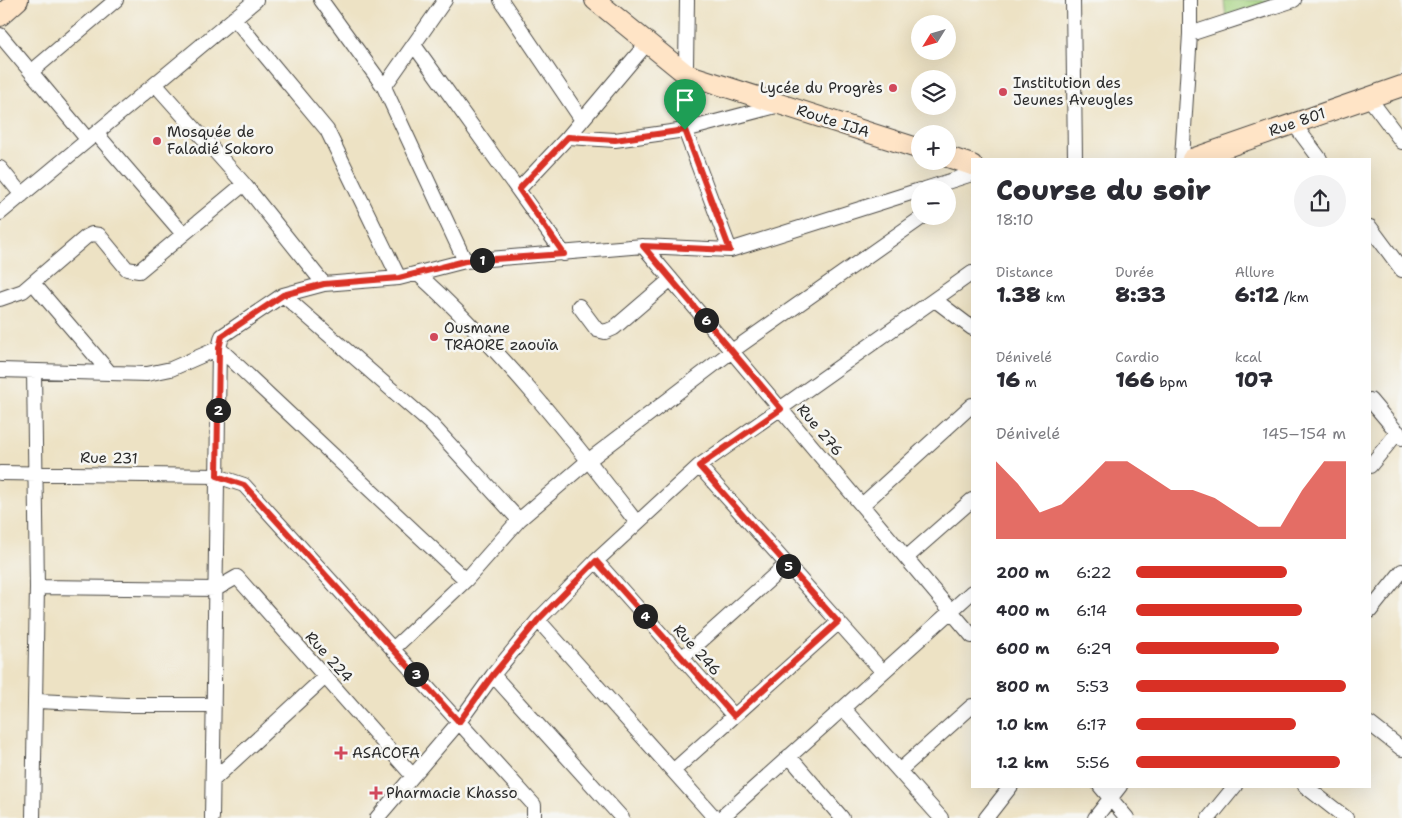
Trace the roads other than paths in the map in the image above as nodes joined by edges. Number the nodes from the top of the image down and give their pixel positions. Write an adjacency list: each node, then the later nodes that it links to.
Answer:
1 (18, 0): 12 (street)
2 (116, 0): 18 (street)
3 (256, 0): 13 (street)
4 (321, 0): 22 (street)
5 (446, 0): 17 (street)
6 (501, 0): 25 (street)
7 (595, 0): 16 (street, Route IJA)
8 (687, 0): 19 (street)
9 (1073, 0): 32 (street)
10 (1190, 0): 14 (street)
11 (1294, 0): 14 (street)
12 (0, 16)
13 (234, 18): 20 (street); 56 (street)
14 (1190, 34): 33 (street)
15 (0, 35): 18 (street)
16 (648, 42): 19 (street, Route IJA); 25 (street)
17 (414, 45): 22 (street); 42 (street)
18 (31, 72): 28 (street)
19 (686, 74): 24 (street, Route IJA); 27 (street)
20 (155, 84): 28 (street); 41 (street)
21 (1402, 86): 23 (street, Rue 801)
22 (384, 87): 52 (street)
23 (1368, 98): 26 (street, Rue 801); 30 (street)
24 (781, 104): 27 (street); 31 (street, Route IJA)
25 (582, 120): 29 (street)
26 (1294, 124): 34 (street, Rue 801); 35 (street)
27 (685, 130): 29 (street); 50 (street)
28 (92, 137): 44 (street); 48 (street)
29 (568, 137): 42 (street)
30 (1402, 142)
31 (911, 145)
32 (1075, 158)
33 (1182, 158)
34 (1195, 158)
35 (1319, 158)
36 (956, 160): 37 (street)
37 (971, 165)
38 (0, 168): 44 (street)
39 (971, 174): 40 (street)
40 (956, 181)
41 (244, 184): 48 (street); 59 (street)
42 (519, 189): 51 (street)
43 (911, 193): 50 (street)
44 (22, 195): 45 (street)
45 (0, 214)
46 (911, 225): 66 (street)
47 (1371, 228): 53 (street)
48 (183, 234): 58 (street)
49 (643, 246): 50 (street); 51 (street); 57 (street, Rue 276)
50 (730, 250)
51 (564, 254): 52 (street)
52 (465, 261): 54 (street)
53 (1402, 270)
54 (418, 274): 56 (street); 74 (street)
55 (971, 274): 62 (street)
56 (399, 278): 59 (street)
57 (671, 279): 63 (street); 66 (street, Rue 276)
58 (33, 283): 61 (street); 69 (street)
59 (324, 284): 60 (street)
60 (283, 295): 65 (street); 82 (street)
61 (0, 299)
62 (936, 300): 64 (street); 72 (street)
63 (579, 306)
64 (971, 327)
65 (219, 348): 69 (street); 79 (street); 88 (street)
66 (732, 351): 72 (street, Rue 276); 74 (street)
67 (0, 370): 68 (street)
68 (34, 371): 69 (street); 78 (street)
69 (110, 373)
70 (1371, 401): 73 (street)
71 (971, 406): 81 (street)
72 (781, 409): 76 (street); 81 (street, Rue 276)
73 (1400, 435): 75 (street)
74 (589, 460): 82 (street); 83 (street)
75 (1371, 465)
76 (699, 466): 83 (street); 86 (street)
77 (0, 472): 78 (street, Rue 231)
78 (35, 473): 79 (street, Rue 231); 89 (street)
79 (217, 476): 90 (street); 97 (street, Rue 231)
80 (971, 501): 84 (street)
81 (862, 505): 84 (street, Rue 276)
82 (519, 520): 88 (street)
83 (637, 523): 85 (street)
84 (906, 558): 93 (street, Rue 276)
85 (596, 561): 94 (street); 98 (street, Rue 246)
86 (786, 564): 95 (street); 98 (street)
87 (1402, 571): 92 (street)
88 (466, 580): 97 (street)
89 (37, 587): 90 (street); 102 (street)
90 (216, 589): 101 (street, Rue 224); 103 (street)
91 (971, 593): 93 (street)
92 (1371, 610)
93 (952, 611): 96 (street, Rue 276); 99 (street)
94 (538, 620): 100 (street); 111 (street)
95 (838, 622): 99 (street); 106 (street)
96 (971, 635)
97 (393, 649): 107 (street, Rue 231)
98 (682, 658): 106 (street, Rue 246)
99 (883, 672): 105 (street)
100 (493, 675): 107 (street); 125 (street)
101 (325, 677): 113 (street, Rue 224); 114 (street)
102 (36, 701): 103 (street); 121 (street)
103 (214, 705): 114 (street)
104 (971, 707): 112 (street)
105 (843, 708): 110 (street); 112 (street)
106 (734, 716): 111 (street)
107 (459, 722): 113 (street); 124 (street, Rue 231)
108 (1371, 725): 109 (street)
109 (1401, 745)
110 (790, 756): 127 (street); 128 (street)
111 (673, 771): 126 (street)
112 (899, 771): 129 (street)
113 (412, 775): 123 (street)
114 (213, 780): 122 (street)
115 (1009, 788): 130 (street)
116 (1102, 788): 120 (street)
117 (1119, 788): 120 (street)
118 (1233, 788): 133 (street)
119 (1308, 788): 134 (street)
120 (1111, 799): 131 (street); 132 (street)
121 (34, 818)
122 (212, 818)
123 (377, 818)
124 (534, 818)
125 (622, 818)
126 (715, 818)
127 (721, 818)
128 (842, 818)
129 (941, 818)
130 (986, 818)
131 (1095, 818)
132 (1127, 818)
133 (1209, 818)
134 (1346, 818)

